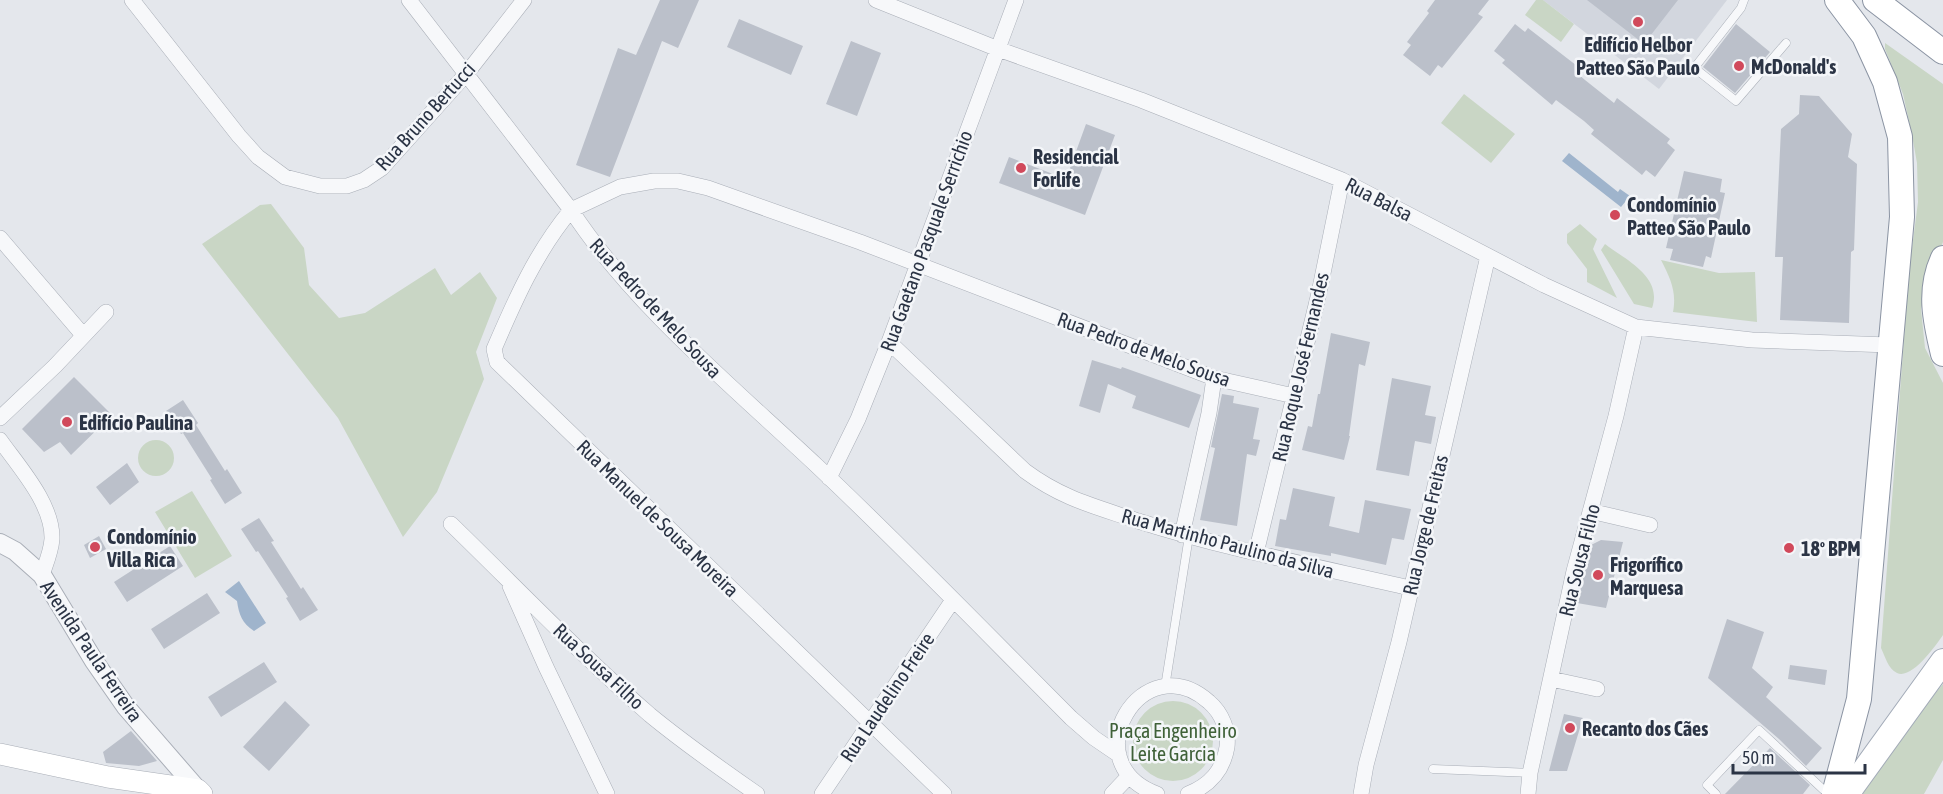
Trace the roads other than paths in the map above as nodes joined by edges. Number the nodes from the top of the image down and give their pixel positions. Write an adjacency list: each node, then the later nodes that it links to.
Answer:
1 (132, 0): 12 (street, Rua Bruno Bertucci)
2 (410, 0): 12 (street)
3 (524, 0): 12 (street, Rua Bruno Bertucci)
4 (876, 0): 10 (street, Rua Balsa)
5 (1016, 0): 10 (street, Rua Gaetano Pasquale Serrichio)
6 (1744, 0): 9 (lane)
7 (1837, 0): 23 (main road)
8 (1875, 0): 11 (main road)
9 (1786, 43)
10 (998, 49): 13 (street, Rua Balsa); 18 (street, Rua Gaetano Pasquale Serrichio)
11 (1943, 52)
12 (466, 73): 14 (street)
13 (1342, 180): 16 (street, Rua Balsa); 26 (street, Rua Roque José Fernandes)
14 (571, 210): 18 (street, Rua Pedro de Melo Sousa); 29 (street, Rua Pedro de Melo Sousa); 44 (street, Rua Manuel de Sousa Moreira)
15 (0, 238): 21 (street)
16 (1488, 256): 20 (street, Rua Balsa); 38 (street, Rua Jorge de Freitas)
17 (1943, 258): 24 (main road)
18 (917, 263): 22 (street, Rua Gaetano Pasquale Serrichio); 25 (street, Rua Pedro de Melo Sousa)
19 (106, 312): 21 (street)
20 (1636, 327): 23 (street, Rua Balsa); 30 (street, Rua Sousa Filho)
21 (83, 335): 27 (street)
22 (889, 342): 29 (street, Rua Gaetano Pasquale Serrichio); 33 (street, Rua Martinho Paulino da Silva)
23 (1889, 345): 62 (main road)
24 (1943, 354)
25 (1214, 378): 26 (street, Rua Pedro de Melo Sousa); 33 (street)
26 (1294, 396): 35 (street, Rua Roque José Fernandes)
27 (0, 418)
28 (0, 440): 36 (street)
29 (829, 478): 39 (street, Rua Pedro de Melo Sousa)
30 (1590, 511): 32 (street); 41 (street, Rua Sousa Filho)
31 (451, 524): 37 (street, Rua Sousa Filho)
32 (1650, 525)
33 (1185, 536): 35 (street, Rua Martinho Paulino da Silva); 42 (lane)
34 (0, 543): 36 (street, Avenida Paula Ferreira)
35 (1256, 554): 38 (street, Rua Martinho Paulino da Silva)
36 (42, 575): 50 (street, Avenida Paula Ferreira)
37 (507, 577): 51 (street); 52 (street, Rua Sousa Filho)
38 (1410, 588): 58 (street, Rua Jorge de Freitas)
39 (953, 600): 44 (street, Rua Laudelino Freire); 46 (street, Rua Pedro de Melo Sousa)
40 (1943, 661): 63 (main road)
41 (1551, 679): 43 (street); 48 (street, Rua Sousa Filho)
42 (1164, 687): 46 (street); 57 (street)
43 (1597, 689)
44 (869, 723): 53 (street, Rua Laudelino Freire); 54 (street, Rua Manuel de Sousa Moreira)
45 (0, 754): 50 (main road)
46 (1119, 754): 49 (street)
47 (1433, 769): 48 (lane)
48 (1530, 773): 59 (street, Rua Sousa Filho)
49 (1129, 776): 55 (street); 56 (street)
50 (200, 792)
51 (607, 794)
52 (757, 794)
53 (822, 794)
54 (944, 794)
55 (1112, 794)
56 (1157, 794)
57 (1188, 794)
58 (1361, 794)
59 (1528, 794)
60 (1716, 794): 61 (lane)
61 (1828, 794)
62 (1834, 794)
63 (1847, 794)

